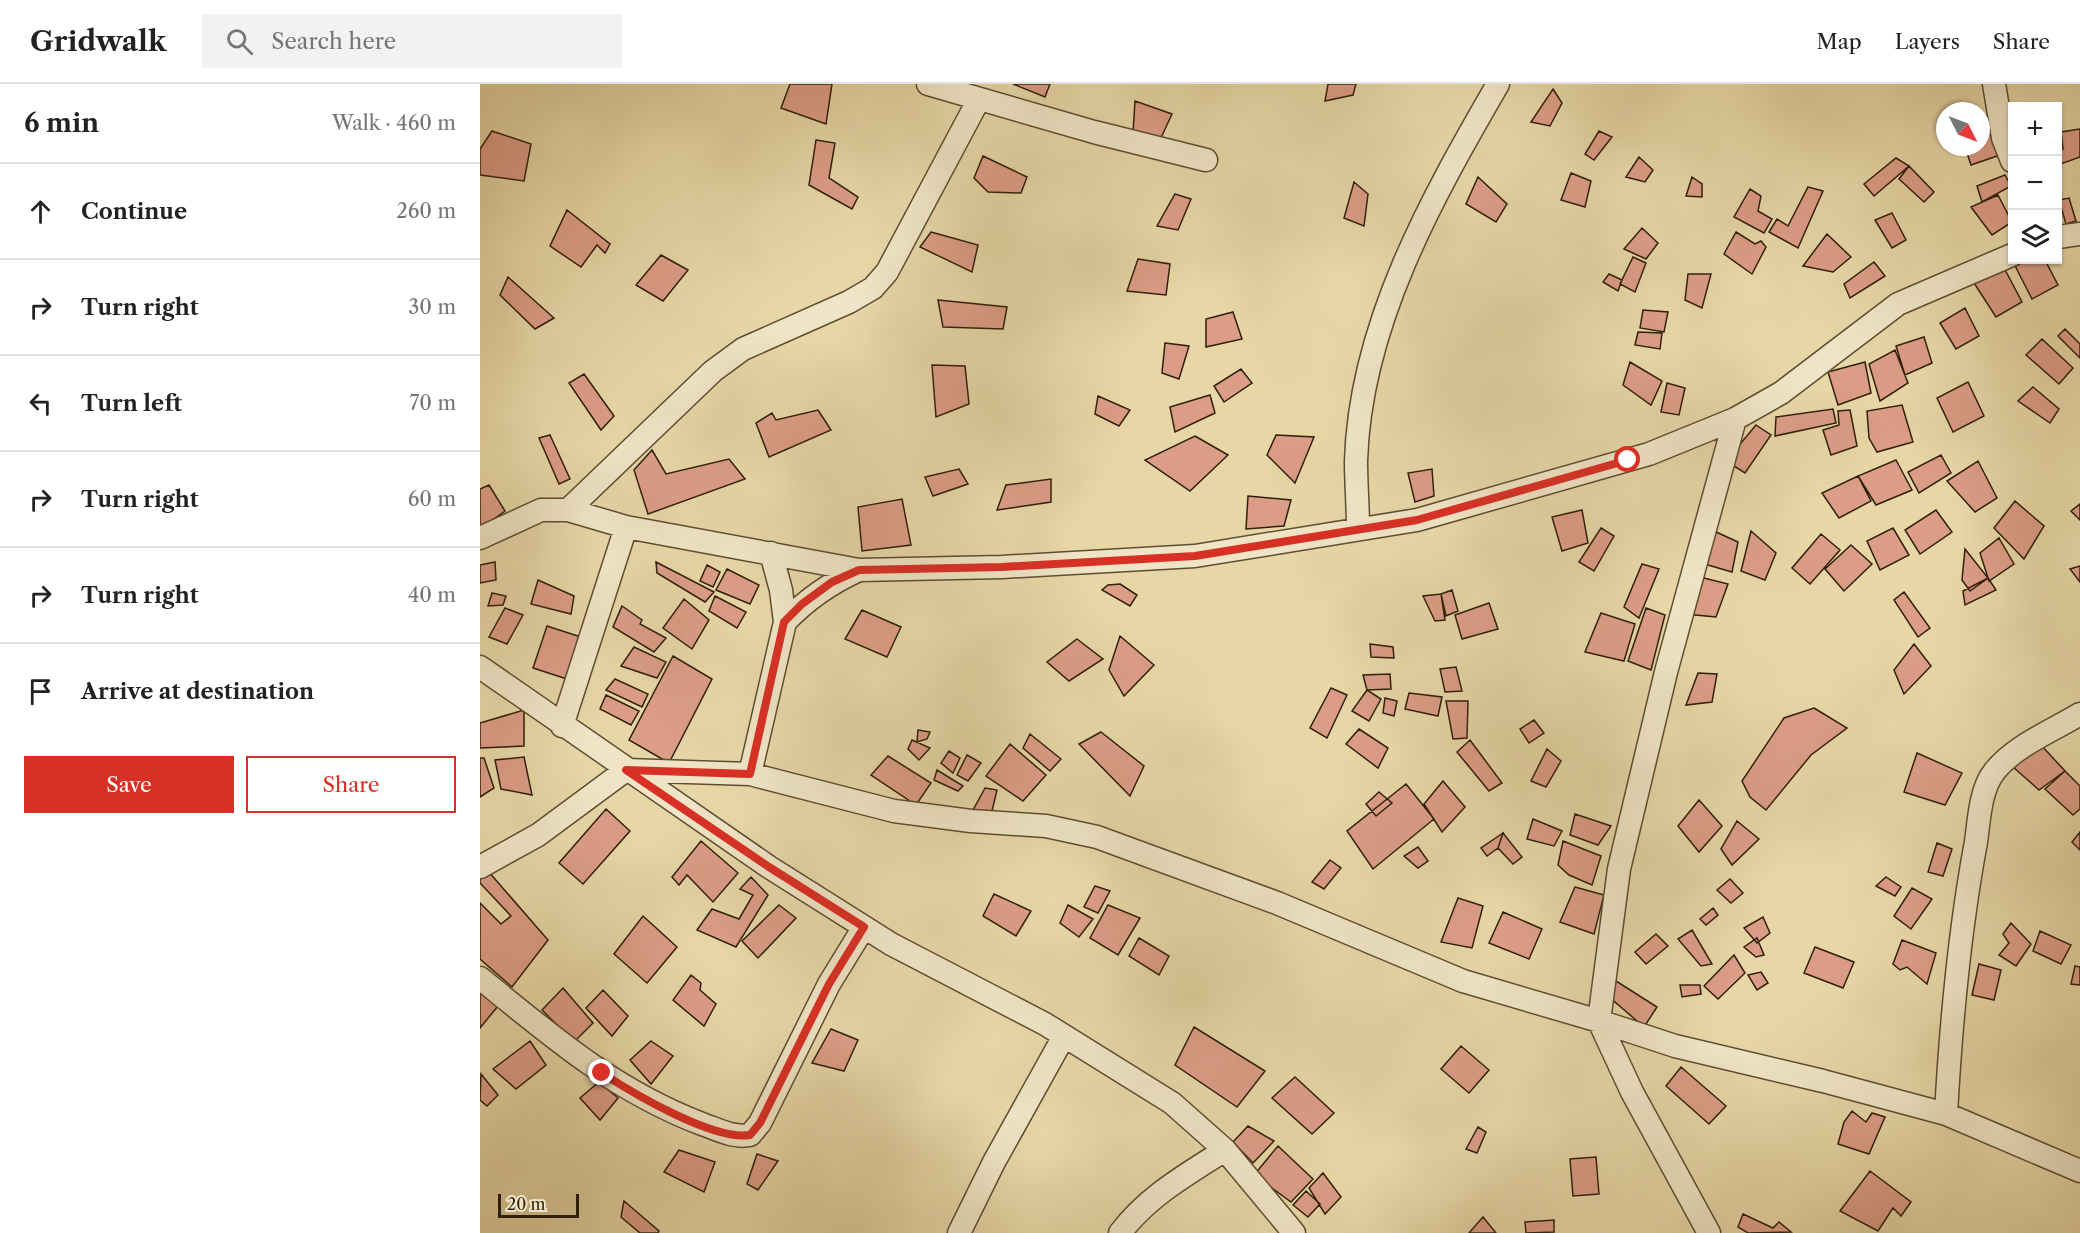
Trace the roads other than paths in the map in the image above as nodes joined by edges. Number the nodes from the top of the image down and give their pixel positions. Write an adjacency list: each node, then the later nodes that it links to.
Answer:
1 (928, 84): 4 (street)
2 (1498, 84): 13 (street)
3 (1994, 84): 5 (street)
4 (980, 99): 6 (street); 11 (street)
5 (2011, 156)
6 (1206, 160)
7 (2080, 234): 8 (street)
8 (2062, 236)
9 (2008, 257): 10 (street)
10 (1735, 419): 13 (street); 26 (street)
11 (568, 510): 12 (street); 14 (street)
12 (626, 527): 15 (street); 20 (street)
13 (1358, 529): 16 (street)
14 (480, 538)
15 (771, 554): 16 (street); 17 (street)
16 (859, 570): 17 (street)
17 (784, 622): 22 (street)
18 (480, 667): 20 (street)
19 (2076, 722): 28 (street)
20 (562, 726): 21 (street)
21 (626, 770): 22 (street); 23 (street); 24 (street)
22 (750, 774): 26 (street)
23 (480, 867)
24 (864, 927): 25 (street); 27 (street)
25 (480, 978)
26 (1599, 1021): 28 (street); 34 (street)
27 (1064, 1036): 29 (street); 31 (street)
28 (1946, 1114): 30 (street)
29 (1225, 1150): 32 (street); 33 (street)
30 (2080, 1172)
31 (959, 1233)
32 (1120, 1233)
33 (1294, 1233)
34 (1709, 1233)

